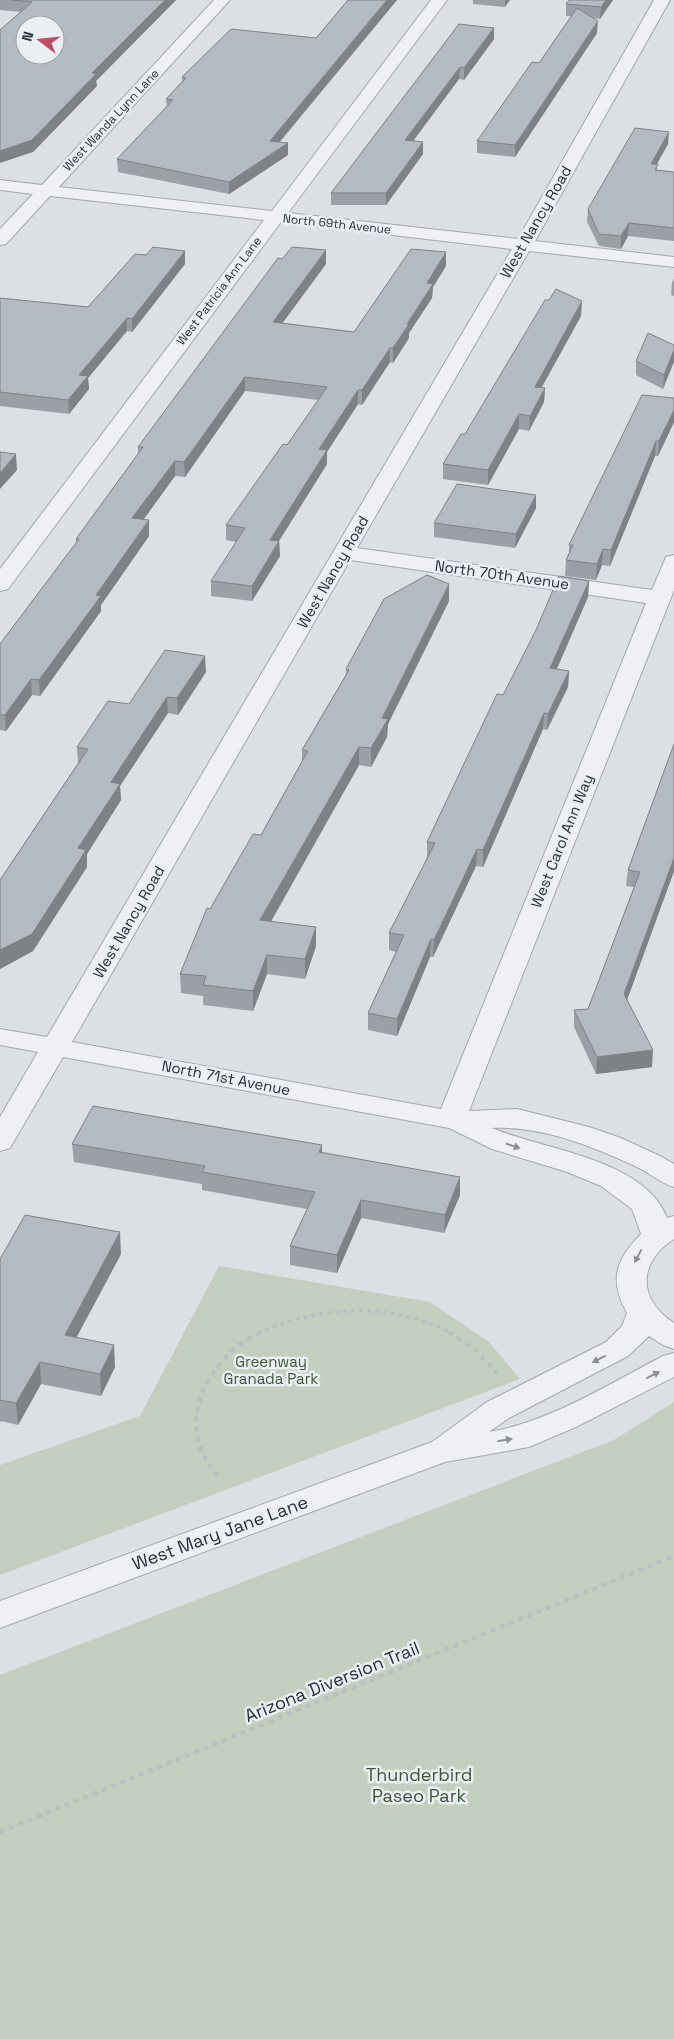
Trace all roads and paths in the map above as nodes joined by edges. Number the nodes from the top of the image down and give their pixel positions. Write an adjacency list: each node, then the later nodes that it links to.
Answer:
1 (222, 0): 5 (street, West Wanda Lynn Lane)
2 (438, 0): 6 (street, West Patricia Ann Lane)
3 (663, 9): 8 (street, West Nancy Road)
4 (0, 185): 5 (street, North 69th Avenue)
5 (46, 190): 6 (street, North 69th Avenue); 7 (street, West Wanda Lynn Lane)
6 (275, 217): 8 (street, North 69th Avenue); 12 (street, West Patricia Ann Lane)
7 (0, 240)
8 (523, 245): 9 (street, North 69th Avenue); 10 (street, West Nancy Road)
9 (674, 262)
10 (345, 553): 13 (street, North 70th Avenue); 15 (street, West Nancy Road)
11 (674, 562): 13 (street, West Carol Ann Way)
12 (0, 584)
13 (659, 598): 16 (street, West Carol Ann Way)
14 (0, 1037): 15 (street, North 71st Avenue)
15 (56, 1046): 16 (street, North 71st Avenue); 17 (street, West Nancy Road)
16 (452, 1120): 18 (street, North 71st Avenue); 19 (street, North 71st Avenue, one-way to 19)
17 (0, 1142)
18 (666, 1164)
19 (665, 1230): 20 (street, North 71st Avenue, one-way to 20)
20 (643, 1313): 21 (street, North 71st Avenue); 24 (street, West Mary Jane Lane, one-way to 24)
21 (674, 1338)
22 (674, 1364): 24 (street, West Mary Jane Lane, one-way to 22)
23 (497, 1373): 25 (path)
24 (440, 1451): 27 (street, West Mary Jane Lane)
25 (218, 1476)
26 (674, 1556): 28 (path, Arizona Diversion Trail)
27 (0, 1615)
28 (0, 1832)

